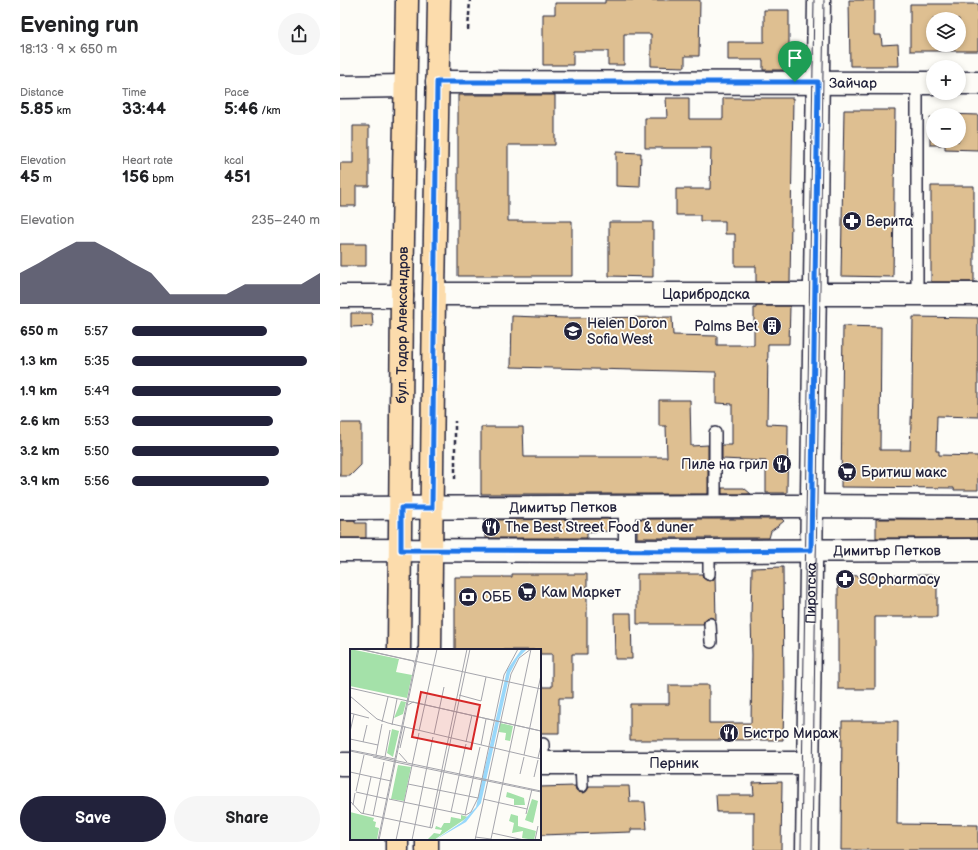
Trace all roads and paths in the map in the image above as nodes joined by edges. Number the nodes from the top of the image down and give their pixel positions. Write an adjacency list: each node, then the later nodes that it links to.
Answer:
1 (407, 0): 11 (main road, бул. Тодор Александров)
2 (439, 0): 6 (main road)
3 (470, 0): 5 (path)
4 (819, 0): 7 (street, Пиротска)
5 (468, 30)
6 (437, 82): 7 (street, Зайчар); 13 (main road)
7 (818, 82): 8 (street, Зайчар); 14 (street, Пиротска)
8 (925, 83): 15 (lane)
9 (966, 83): 10 (street)
10 (978, 83)
11 (405, 86): 12 (street); 18 (main road, бул. Тодор Александров)
12 (340, 87)
13 (434, 294): 14 (street, Царибродска); 28 (main road)
14 (815, 294): 15 (street, Царибродска); 23 (street, Пиротска)
15 (916, 294): 16 (street, Царибродска)
16 (978, 294)
17 (340, 296): 18 (street)
18 (402, 296): 27 (main road, бул. Тодор Александров)
19 (455, 421): 21 (path)
20 (715, 433): 22 (lane)
21 (454, 479)
22 (715, 506): 23 (street, Димитър Петков); 24 (street, Димитър Петков)
23 (811, 506): 25 (street, Димитър Петков); 32 (street, Пиротска)
24 (627, 507): 28 (street, Димитър Петков); 34 (street)
25 (978, 507)
26 (340, 508): 27 (street, Димитър Петков)
27 (401, 508): 28 (street, Димитър Петков); 30 (main road, бул. Тодор Александров)
28 (432, 508): 31 (main road)
29 (340, 550): 30 (street, Димитър Петков)
30 (401, 550): 31 (street, Димитър Петков); 39 (main road, бул. Тодор Александров)
31 (432, 550): 34 (street, Димитър Петков); 40 (main road)
32 (811, 550): 33 (street, Димитър Петков); 35 (street, Димитър Петков); 43 (street, Пиротска)
33 (978, 550)
34 (627, 551): 35 (street, Димитър Петков)
35 (709, 551): 36 (lane)
36 (709, 574)
37 (710, 624): 38 (lane)
38 (711, 642)
39 (399, 649)
40 (430, 649)
41 (542, 757): 42 (street, Перник)
42 (581, 763): 43 (street, Перник); 44 (lane)
43 (808, 763): 47 (street, Пиротска)
44 (582, 786)
45 (428, 840): 46 (main road)
46 (427, 850)
47 (807, 850)

